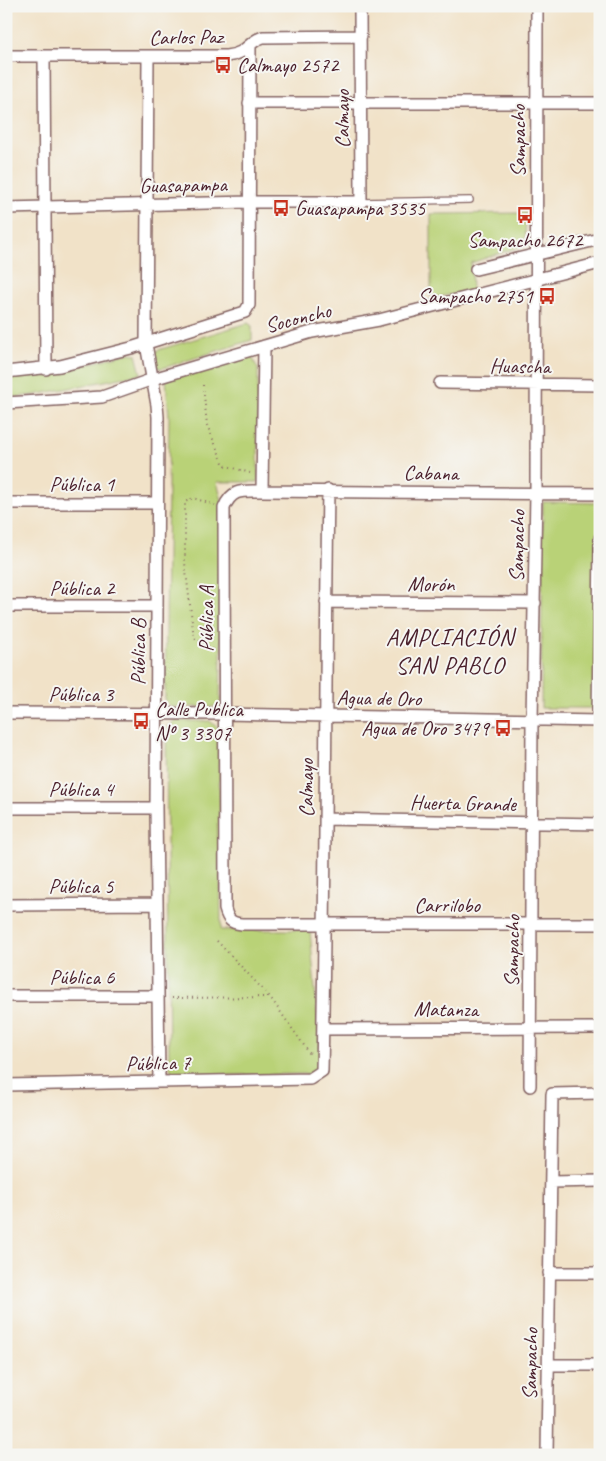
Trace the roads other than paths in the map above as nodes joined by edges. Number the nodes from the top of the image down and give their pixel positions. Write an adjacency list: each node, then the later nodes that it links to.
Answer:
1 (360, 6): 3 (street, Calmayo)
2 (537, 6): 10 (street, Sampacho)
3 (361, 36): 4 (street, Carlos Paz); 9 (street, Calmayo)
4 (250, 45): 7 (street, Carlos Paz); 8 (street)
5 (6, 56): 6 (street, Carlos Paz)
6 (44, 56): 7 (street, Carlos Paz); 16 (street)
7 (148, 57): 15 (street, Pública B)
8 (250, 102): 9 (street); 13 (street)
9 (360, 103): 10 (street); 14 (street, Calmayo)
10 (537, 103): 11 (street); 19 (street, Sampacho)
11 (600, 103)
12 (470, 200): 14 (lane)
13 (249, 202): 14 (street, Guasapampa); 15 (street, Guasapampa); 23 (street, Soconcho)
14 (360, 202)
15 (148, 205): 16 (street, Guasapampa); 23 (street, Pública B)
16 (44, 207): 17 (street, Guasapampa); 25 (street)
17 (6, 208)
18 (600, 239): 19 (street)
19 (537, 254): 21 (street); 22 (street, Sampacho)
20 (600, 263): 22 (street, Soconcho)
21 (476, 270)
22 (537, 278): 24 (street, Soconcho); 29 (street, Sampacho)
23 (146, 344): 25 (street, Soconcho); 27 (street, Pública B)
24 (264, 346): 27 (street, Soconcho); 33 (street)
25 (46, 369): 26 (street, Soconcho)
26 (6, 372)
27 (153, 379): 31 (street, Soconcho); 37 (street, Pública B)
28 (440, 383): 29 (street, Huascha)
29 (536, 385): 30 (street, Huascha); 34 (street, Sampacho)
30 (600, 386)
31 (6, 403)
32 (328, 490): 33 (street, Cabana); 34 (street, Cabana); 39 (street, Calmayo)
33 (262, 491): 46 (street, Pública A)
34 (536, 492): 35 (street, Cabana); 40 (street, Sampacho)
35 (600, 494)
36 (6, 503): 37 (street, Pública 1)
37 (157, 503): 42 (street, Pública B)
38 (600, 538): 43 (street)
39 (326, 602): 40 (street, Morón); 47 (street, Calmayo)
40 (535, 603): 48 (street, Sampacho)
41 (6, 606): 42 (street, Pública 2)
42 (157, 606): 45 (street, Pública B)
43 (600, 609): 49 (street)
44 (6, 713): 45 (street, Pública 3)
45 (156, 713): 46 (street, Agua de Oro); 51 (street, Pública B)
46 (225, 714): 47 (street, Agua de Oro); 57 (street, Pública A)
47 (325, 715): 48 (street, Agua de Oro); 52 (street, Calmayo)
48 (532, 720): 49 (street, Agua de Oro); 53 (street, Sampacho)
49 (599, 721)
50 (6, 808): 51 (street, Pública 4)
51 (156, 808): 55 (street, Pública B)
52 (325, 819): 53 (street, Huerta Grande); 57 (street, Calmayo)
53 (532, 823): 54 (street, Huerta Grande); 58 (street, Sampacho)
54 (600, 824)
55 (157, 904): 56 (street, Pública 5); 61 (street, Pública B)
56 (6, 905)
57 (325, 924): 58 (street, Carrilobo); 64 (street, Calmayo)
58 (531, 924): 59 (street, Carrilobo); 62 (street, Sampacho)
59 (600, 924)
60 (6, 996): 61 (street, Pública 6)
61 (158, 996): 66 (street, Pública B)
62 (530, 1028): 63 (street, Matanza); 64 (street, Matanza); 68 (street, Sampacho)
63 (600, 1028)
64 (323, 1029): 65 (street, Calmayo)
65 (310, 1079): 66 (street, Pública 7)
66 (158, 1082): 67 (street, Pública 7)
67 (6, 1085)
68 (530, 1086)
69 (600, 1093): 70 (street, Sampacho)
70 (550, 1182): 71 (street); 72 (street, Sampacho)
71 (600, 1182)
72 (549, 1273): 73 (street); 74 (street, Sampacho)
73 (600, 1273)
74 (548, 1365): 75 (street); 76 (street, Sampacho)
75 (600, 1365)
76 (547, 1455)

